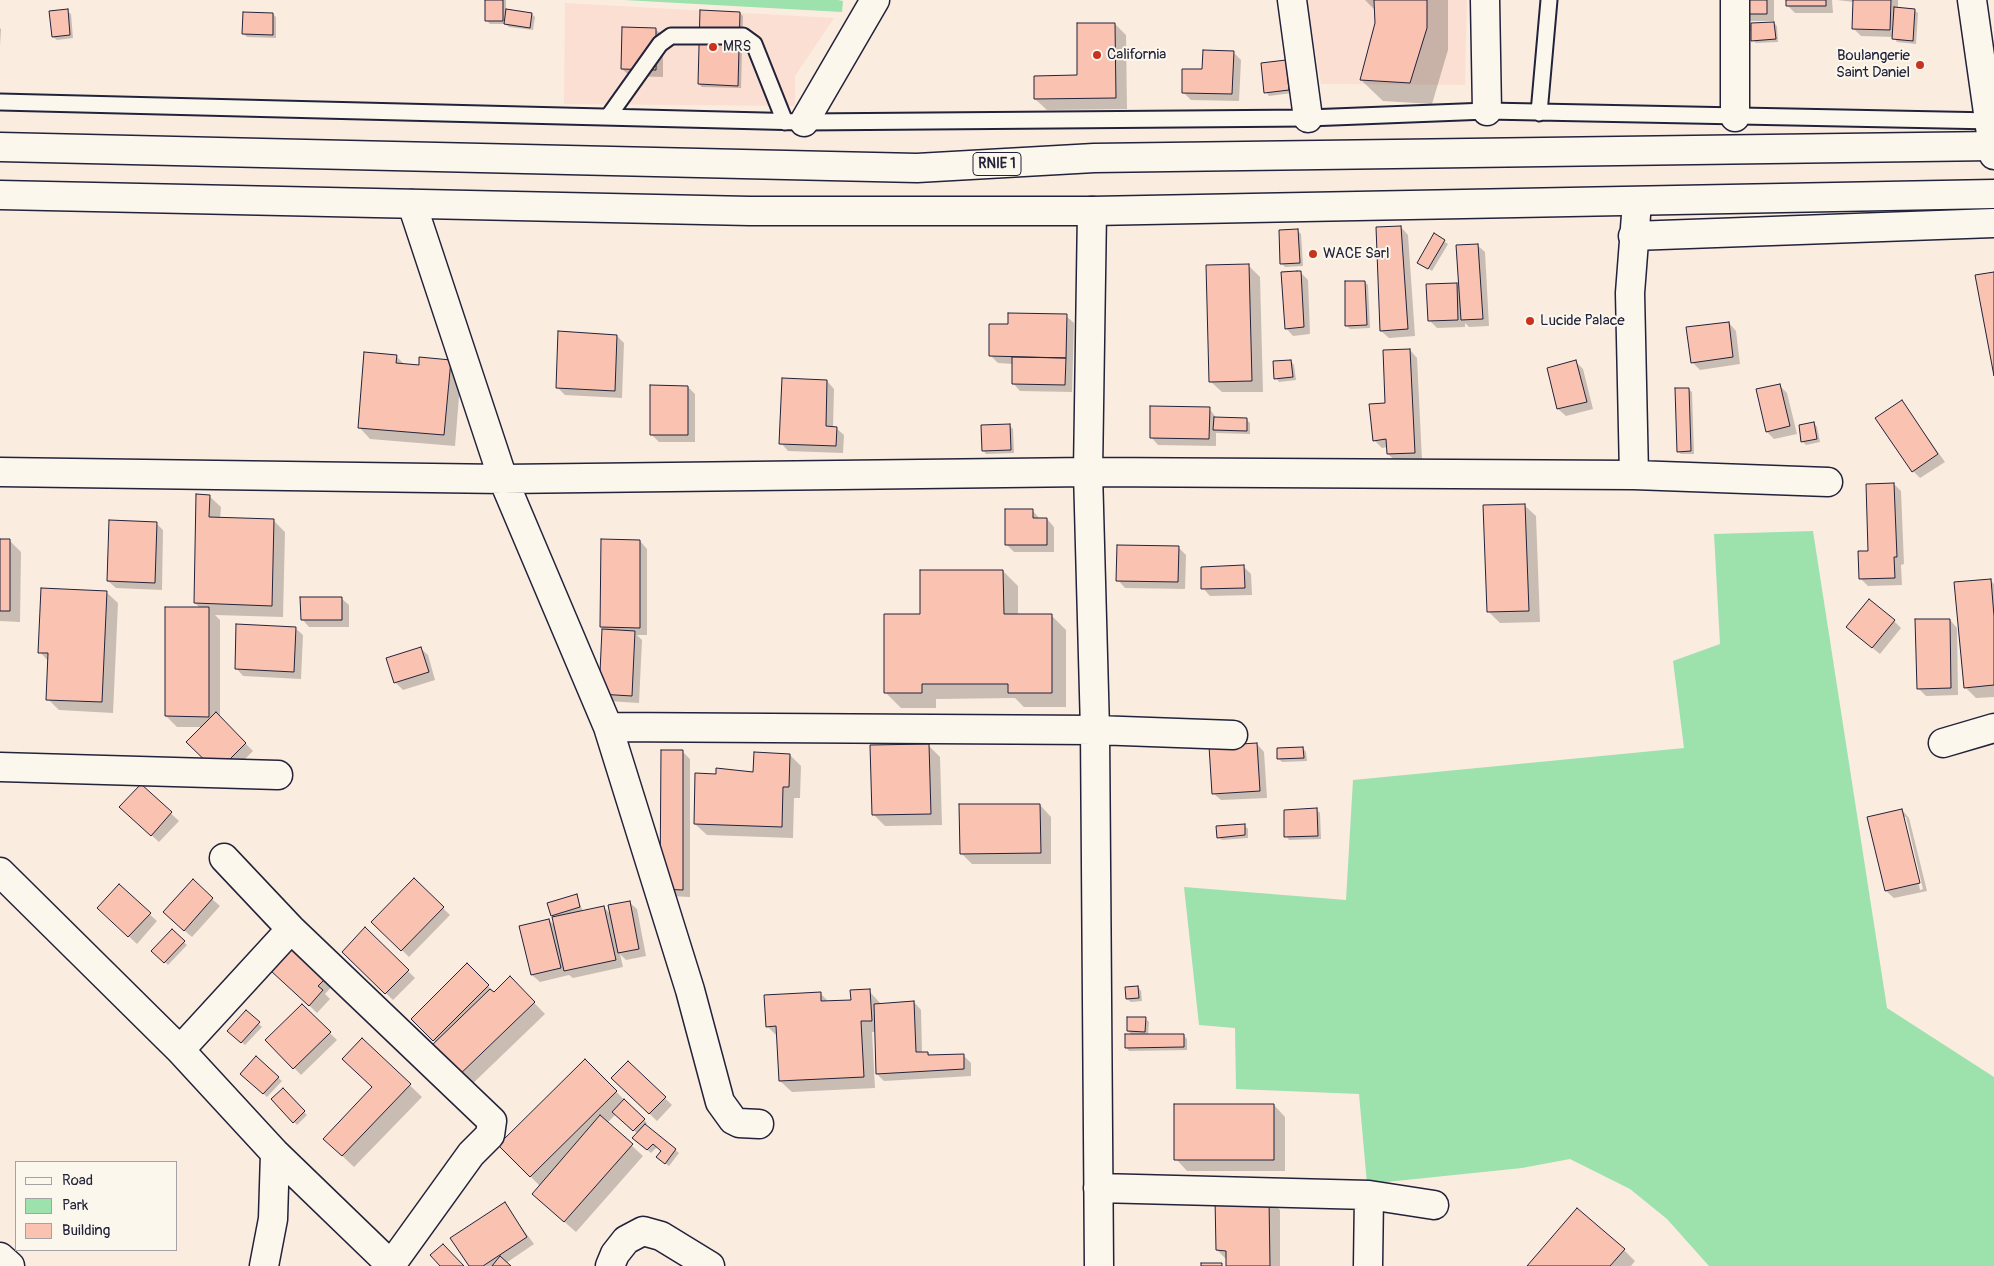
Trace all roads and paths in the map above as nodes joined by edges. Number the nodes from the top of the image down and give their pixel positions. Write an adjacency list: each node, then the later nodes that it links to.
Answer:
1 (875, 0): 13 (main road)
2 (1292, 0): 12 (main road)
3 (1485, 0): 8 (main road)
4 (1549, 0): 9 (lane)
5 (1735, 0): 11 (main road)
6 (1972, 0): 14 (main road)
7 (0, 102): 10 (lane)
8 (1488, 111): 9 (lane); 12 (lane)
9 (1539, 113): 11 (lane)
10 (608, 117): 13 (lane); 13 (lane)
11 (1735, 117): 14 (lane)
12 (1308, 118): 13 (lane)
13 (795, 122)
14 (1993, 138): 15 (main road, RNIE 1)
15 (0, 147)
16 (1994, 194): 18 (main road)
17 (0, 195): 19 (main road)
18 (1637, 202): 20 (main road); 22 (main road)
19 (412, 204): 20 (main road); 26 (main road)
20 (1092, 211): 24 (main road)
21 (1994, 223): 22 (main road)
22 (1633, 236): 25 (main road)
23 (0, 472): 26 (main road)
24 (1088, 472): 25 (main road); 26 (main road); 30 (main road)
25 (1634, 475): 27 (main road)
26 (503, 479): 28 (main road)
27 (1828, 482)
28 (608, 727): 30 (main road); 39 (main road)
29 (1994, 728): 32 (main road)
30 (1095, 730): 31 (main road); 41 (main road)
31 (1233, 735)
32 (1943, 743)
33 (0, 768): 34 (main road)
34 (278, 775)
35 (224, 858): 37 (main road)
36 (0, 872): 38 (main road)
37 (291, 929): 38 (main road); 47 (main road)
38 (180, 1050): 40 (main road)
39 (759, 1124)
40 (276, 1153): 46 (main road); 47 (main road)
41 (1098, 1188): 42 (main road); 50 (main road)
42 (1369, 1195): 43 (main road); 51 (main road)
43 (1434, 1205)
44 (0, 1257): 45 (main road)
45 (10, 1266)
46 (264, 1266)
47 (392, 1266)
48 (610, 1266): 49 (main road)
49 (710, 1266)
50 (1099, 1266)
51 (1368, 1266)

